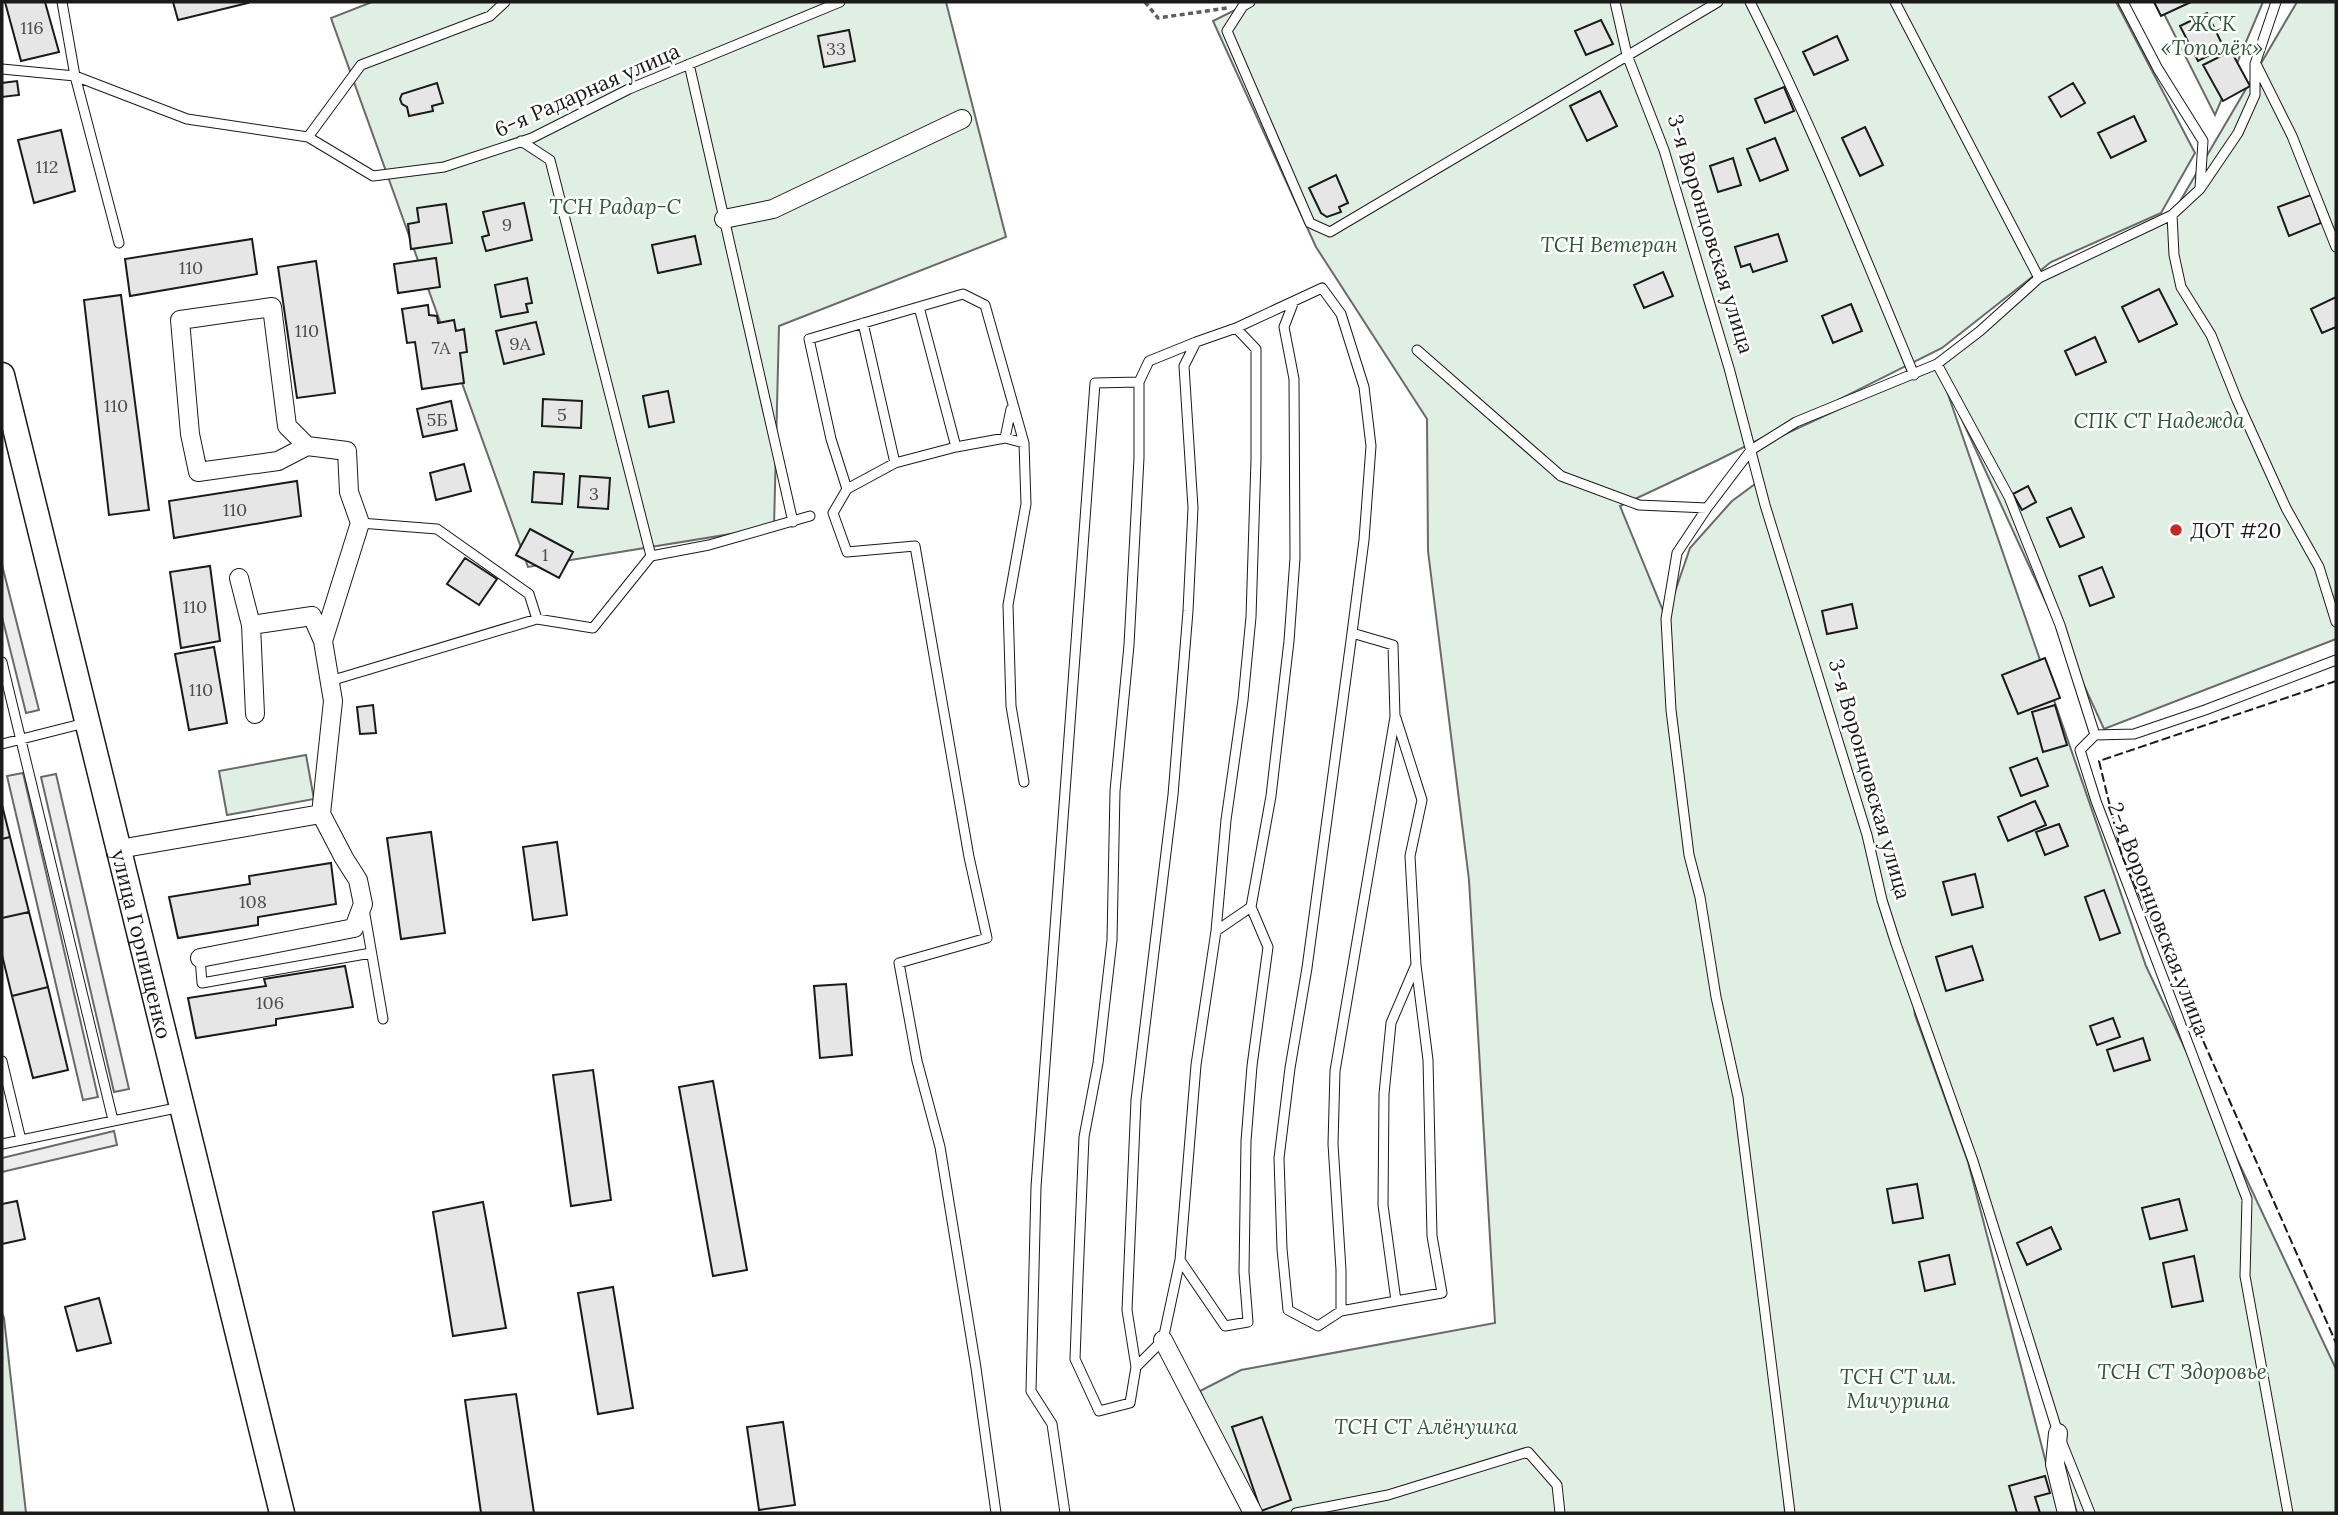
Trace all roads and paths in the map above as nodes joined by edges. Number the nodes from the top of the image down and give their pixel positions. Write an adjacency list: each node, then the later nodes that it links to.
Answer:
1 (62, 2): 16 (lane)
2 (505, 2): 18 (lane)
3 (840, 2): 13 (lane, 6-я Радарная улица)
4 (1145, 2): 11 (path)
5 (1615, 2): 12 (lane, 3-я Воронцовская улица)
6 (1718, 2): 12 (lane)
7 (1750, 2): 34 (lane)
8 (1895, 2): 25 (lane)
9 (2123, 2): 20 (lane)
10 (2277, 2): 14 (lane)
11 (1246, 4): 12 (lane)
12 (1627, 55): 41 (lane, 3-я Воронцовская улица)
13 (689, 64): 19 (lane, 6-я Радарная улица); 22 (lane)
14 (2255, 64): 20 (lane); 24 (lane)
15 (2, 69): 16 (lane)
16 (75, 76): 18 (lane); 23 (lane)
17 (962, 120): 22 (street)
18 (308, 137): 19 (lane, 6-я Радарная улица)
19 (521, 141): 48 (lane)
20 (2200, 189): 21 (lane)
21 (2172, 215): 25 (lane); 51 (lane)
22 (724, 219): 46 (lane)
23 (119, 243)
24 (2336, 247)
25 (2039, 278): 32 (lane)
26 (1294, 301): 29 (lane); 53 (lane); 68 (lane)
27 (919, 307): 28 (lane); 36 (lane); 40 (lane)
28 (863, 323): 42 (lane); 43 (lane)
29 (1236, 328): 30 (lane); 69 (lane)
30 (1196, 342): 35 (lane); 83 (lane)
31 (1417, 350): 44 (lane)
32 (1937, 364): 34 (lane); 61 (lane)
33 (2, 375): 60 (main road, улица Горпищенко)
34 (1914, 375): 41 (lane)
35 (1139, 382): 83 (lane); 87 (lane)
36 (1012, 406): 37 (lane); 38 (lane)
37 (1005, 438): 38 (lane); 40 (lane)
38 (1024, 443): 64 (lane)
39 (307, 446): 39 (street); 47 (street)
40 (956, 447): 42 (lane)
41 (1751, 450): 44 (lane); 84 (lane, 3-я Воронцовская улица)
42 (895, 463): 43 (lane)
43 (847, 489): 86 (lane)
44 (1707, 508): 91 (lane)
45 (810, 516): 46 (lane)
46 (793, 522): 48 (lane)
47 (360, 523): 50 (lane); 54 (street)
48 (650, 556): 50 (lane)
49 (239, 578): 52 (street)
50 (537, 619): 57 (lane)
51 (2336, 622)
52 (251, 625): 54 (street); 58 (street)
53 (1352, 634): 59 (lane); 81 (lane)
54 (323, 640): 57 (street)
55 (2336, 660): 61 (lane)
56 (2, 662): 62 (lane)
57 (330, 681): 65 (street)
58 (255, 714)
59 (1395, 717): 72 (lane); 81 (lane)
60 (87, 722): 62 (lane); 66 (main road, улица Горпищенко)
61 (2095, 735): 94 (lane, 2-я Воронцовская улица)
62 (20, 739): 63 (lane); 76 (lane)
63 (2, 744)
64 (1024, 782)
65 (321, 814): 66 (street); 67 (street)
66 (119, 849): 75 (main road, улица Горпищенко)
67 (363, 904): 70 (lane); 71 (street)
68 (1251, 907): 69 (lane); 79 (lane)
69 (1216, 931): 79 (lane)
70 (371, 953): 71 (lane); 73 (lane)
71 (200, 958)
72 (1416, 965): 80 (lane); 80 (lane)
73 (383, 1019)
74 (2, 1061): 77 (lane)
75 (182, 1107): 76 (lane); 85 (main road, улица Горпищенко)
76 (113, 1120): 77 (lane)
77 (21, 1140): 78 (lane)
78 (2, 1144)
79 (1180, 1260): 82 (lane)
80 (1396, 1301): 81 (lane)
81 (1341, 1311)
82 (1163, 1340): 83 (lane); 88 (street)
83 (1136, 1367)
84 (2058, 1433): 92 (street, 3-я Воронцовская улица); 93 (lane)
85 (282, 1513)
86 (996, 1513)
87 (1065, 1513)
88 (1253, 1513)
89 (1296, 1513): 90 (lane)
90 (1560, 1513)
91 (1790, 1513)
92 (2067, 1513)
93 (2090, 1513)
94 (2288, 1513)

